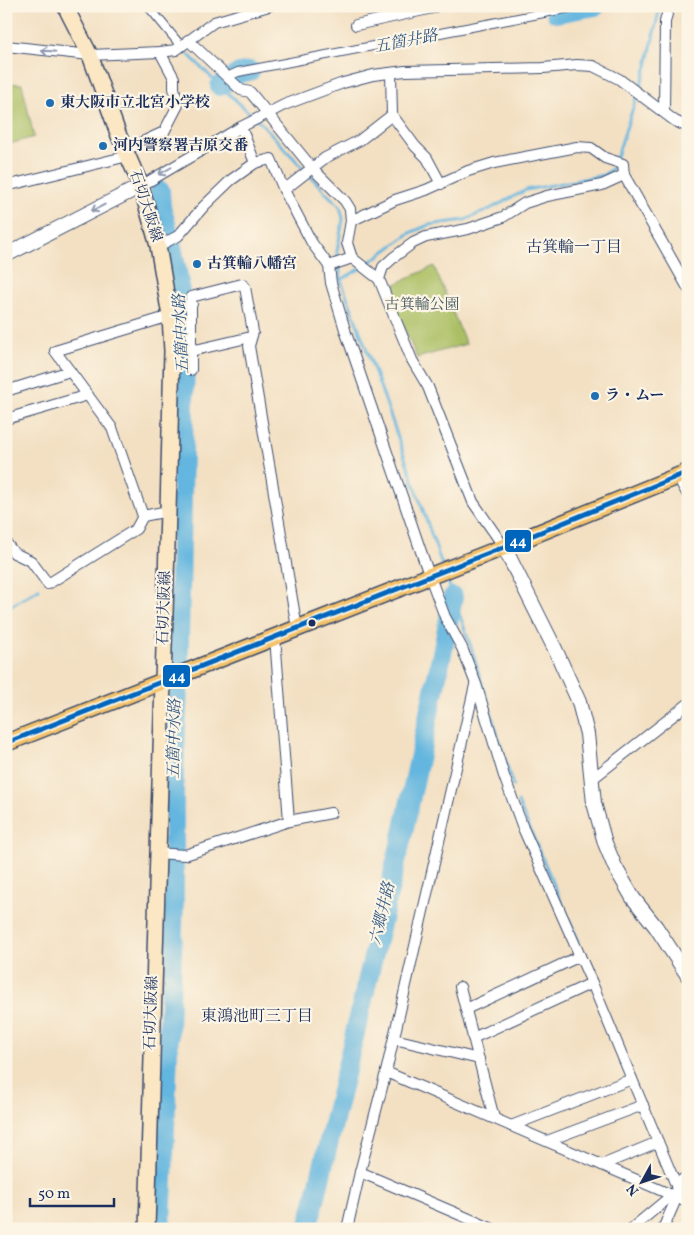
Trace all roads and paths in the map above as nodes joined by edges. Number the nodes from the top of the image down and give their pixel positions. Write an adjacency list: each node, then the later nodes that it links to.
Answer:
1 (65, 6): 11 (main road, 石切大阪線)
2 (148, 6): 8 (street)
3 (269, 6): 8 (street)
4 (433, 6): 7 (street)
5 (580, 6): 13 (street)
6 (669, 6): 14 (street)
7 (356, 25)
8 (185, 43): 10 (street); 13 (street)
9 (6, 46): 11 (street, one-way to 9)
10 (160, 52): 11 (street); 19 (street)
11 (90, 55): 19 (main road, 石切大阪線)
12 (390, 73): 14 (street); 15 (street); 16 (street)
13 (227, 77): 15 (street)
14 (664, 112): 18 (street)
15 (269, 113): 17 (street); 21 (street)
16 (392, 114): 21 (street); 23 (street)
17 (241, 127): 20 (street); 25 (street, one-way to 25)
18 (688, 127)
19 (126, 153): 24 (street); 25 (main road, 石切大阪線)
20 (254, 163): 26 (street); 28 (street)
21 (313, 169): 26 (street); 27 (street)
22 (624, 175): 23 (street); 32 (street); 33 (street)
23 (440, 184): 27 (street)
24 (6, 186)
25 (141, 186): 28 (main road, 石切大阪線); 29 (street, one-way to 29)
26 (284, 190): 31 (street)
27 (351, 221): 30 (street)
28 (158, 246): 34 (main road, 石切大阪線)
29 (6, 255)
30 (352, 258): 31 (street); 32 (street)
31 (329, 266): 48 (street)
32 (379, 279): 47 (street)
33 (688, 288)
34 (179, 308): 35 (street); 36 (street); 38 (street); 44 (main road, 石切大阪線)
35 (251, 337): 36 (street); 49 (street)
36 (191, 351): 37 (street)
37 (191, 370)
38 (70, 371): 39 (street); 40 (street)
39 (6, 391)
40 (88, 395): 41 (street); 45 (street)
41 (6, 419)
42 (682, 474): 43 (street); 47 (main road)
43 (688, 495)
44 (168, 511): 45 (street); 51 (main road, 石切大阪線)
45 (143, 516): 46 (street)
46 (6, 543)
47 (504, 547): 48 (main road); 55 (street)
48 (438, 572): 49 (main road); 52 (street)
49 (297, 628): 50 (main road)
50 (275, 637): 51 (main road); 57 (street)
51 (174, 678): 54 (main road); 58 (main road, 石切大阪線)
52 (476, 684): 59 (street); 64 (street)
53 (688, 704): 55 (street)
54 (6, 743)
55 (592, 779): 60 (street)
56 (331, 812): 57 (street)
57 (289, 821): 58 (street)
58 (162, 854): 79 (main road, 石切大阪線)
59 (580, 956): 61 (street); 63 (street)
60 (688, 976)
61 (592, 983): 65 (street); 68 (street)
62 (460, 987): 63 (street)
63 (466, 1009): 65 (street)
64 (394, 1038): 66 (street); 67 (street)
65 (473, 1038): 66 (street)
66 (478, 1059): 70 (street)
67 (386, 1072): 70 (street); 75 (street)
68 (632, 1079): 69 (street); 71 (street)
69 (643, 1105): 72 (street); 73 (street)
70 (494, 1118): 71 (street)
71 (511, 1126): 72 (street)
72 (547, 1141): 74 (street)
73 (658, 1142): 74 (street); 77 (street)
74 (602, 1165): 78 (street)
75 (360, 1172): 80 (street); 81 (street)
76 (688, 1175): 77 (street)
77 (676, 1185): 78 (street)
78 (678, 1198): 82 (street); 83 (street)
79 (146, 1229)
80 (348, 1229)
81 (493, 1229)
82 (631, 1229)
83 (663, 1229)

